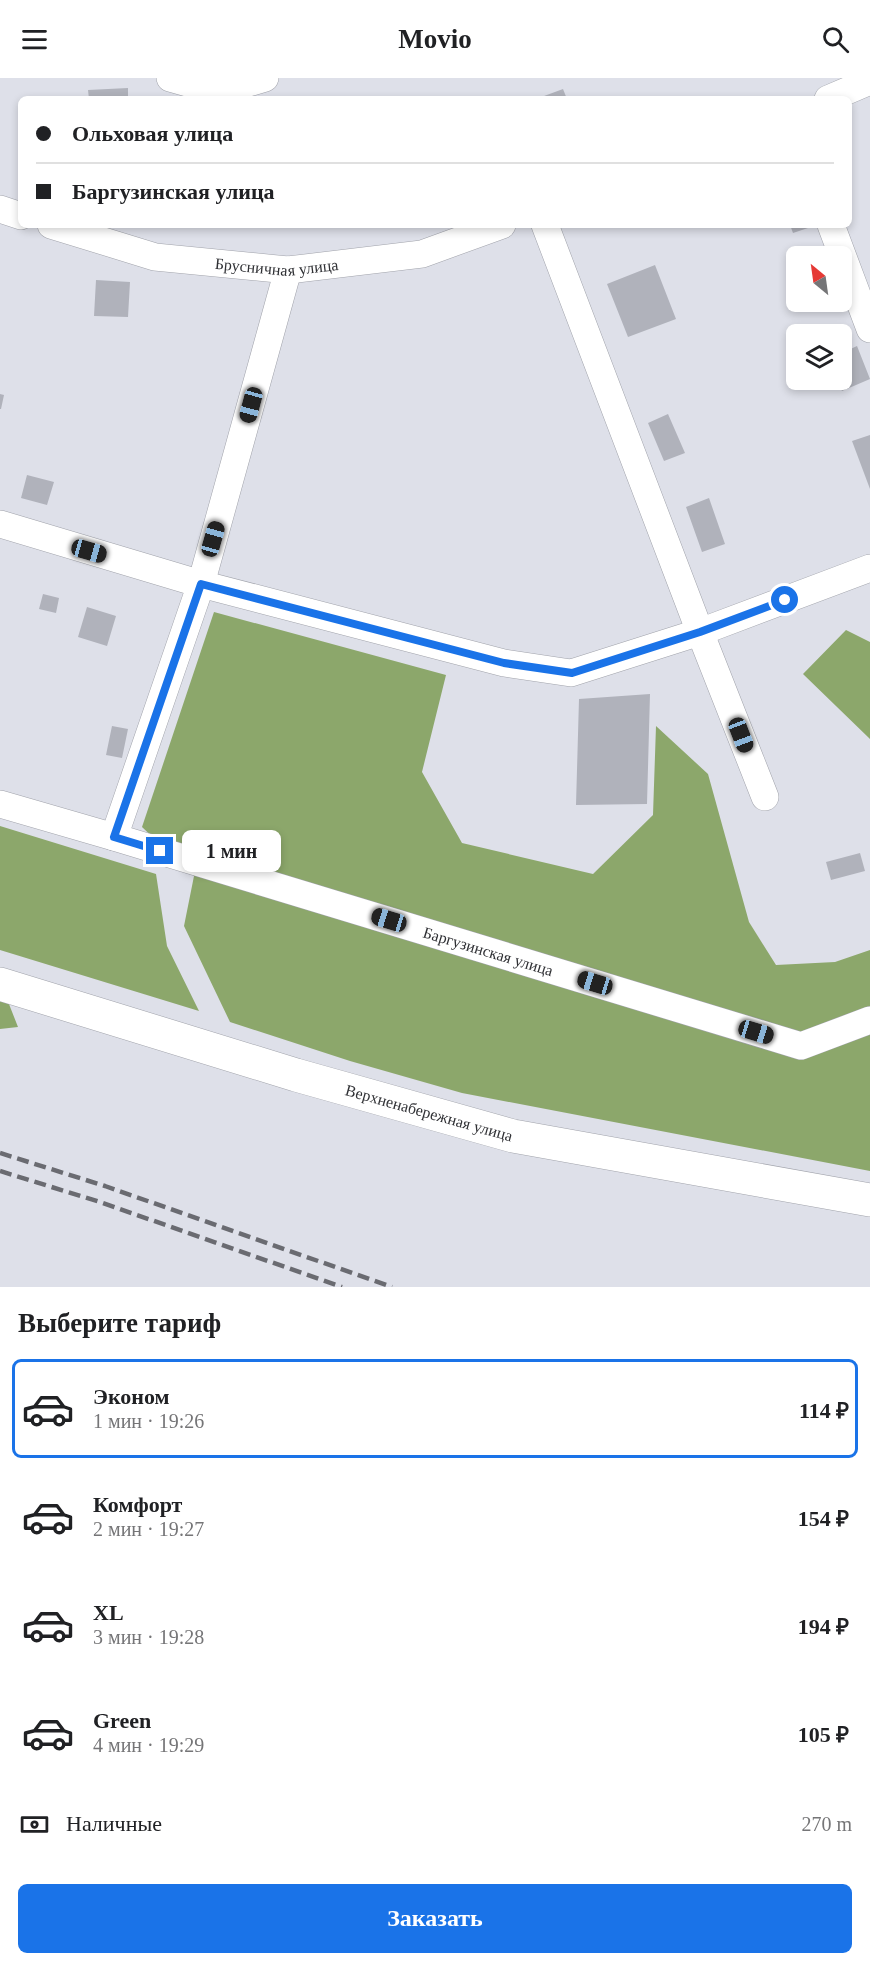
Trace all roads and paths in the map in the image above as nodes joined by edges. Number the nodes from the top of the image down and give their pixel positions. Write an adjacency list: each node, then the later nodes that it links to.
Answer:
1 (170, 78): 2 (street)
2 (264, 78)
3 (870, 81): 4 (street)
4 (835, 96)
5 (0, 209): 6 (street)
6 (18, 215)
7 (61, 228): 11 (street, Брусничная улица)
8 (494, 228): 11 (street, Брусничная улица)
9 (546, 228): 16 (street)
10 (832, 228): 12 (street)
11 (288, 270): 15 (street)
12 (870, 329)
13 (0, 524): 15 (street)
14 (870, 568): 16 (street)
15 (201, 584): 16 (street); 19 (street)
16 (700, 632): 17 (street)
17 (765, 797)
18 (0, 804): 19 (street, Баргузинская улица)
19 (114, 837): 21 (street, Баргузинская улица)
20 (0, 984): 22 (street, Верхненабережная улица)
21 (870, 1020)
22 (870, 1200)

